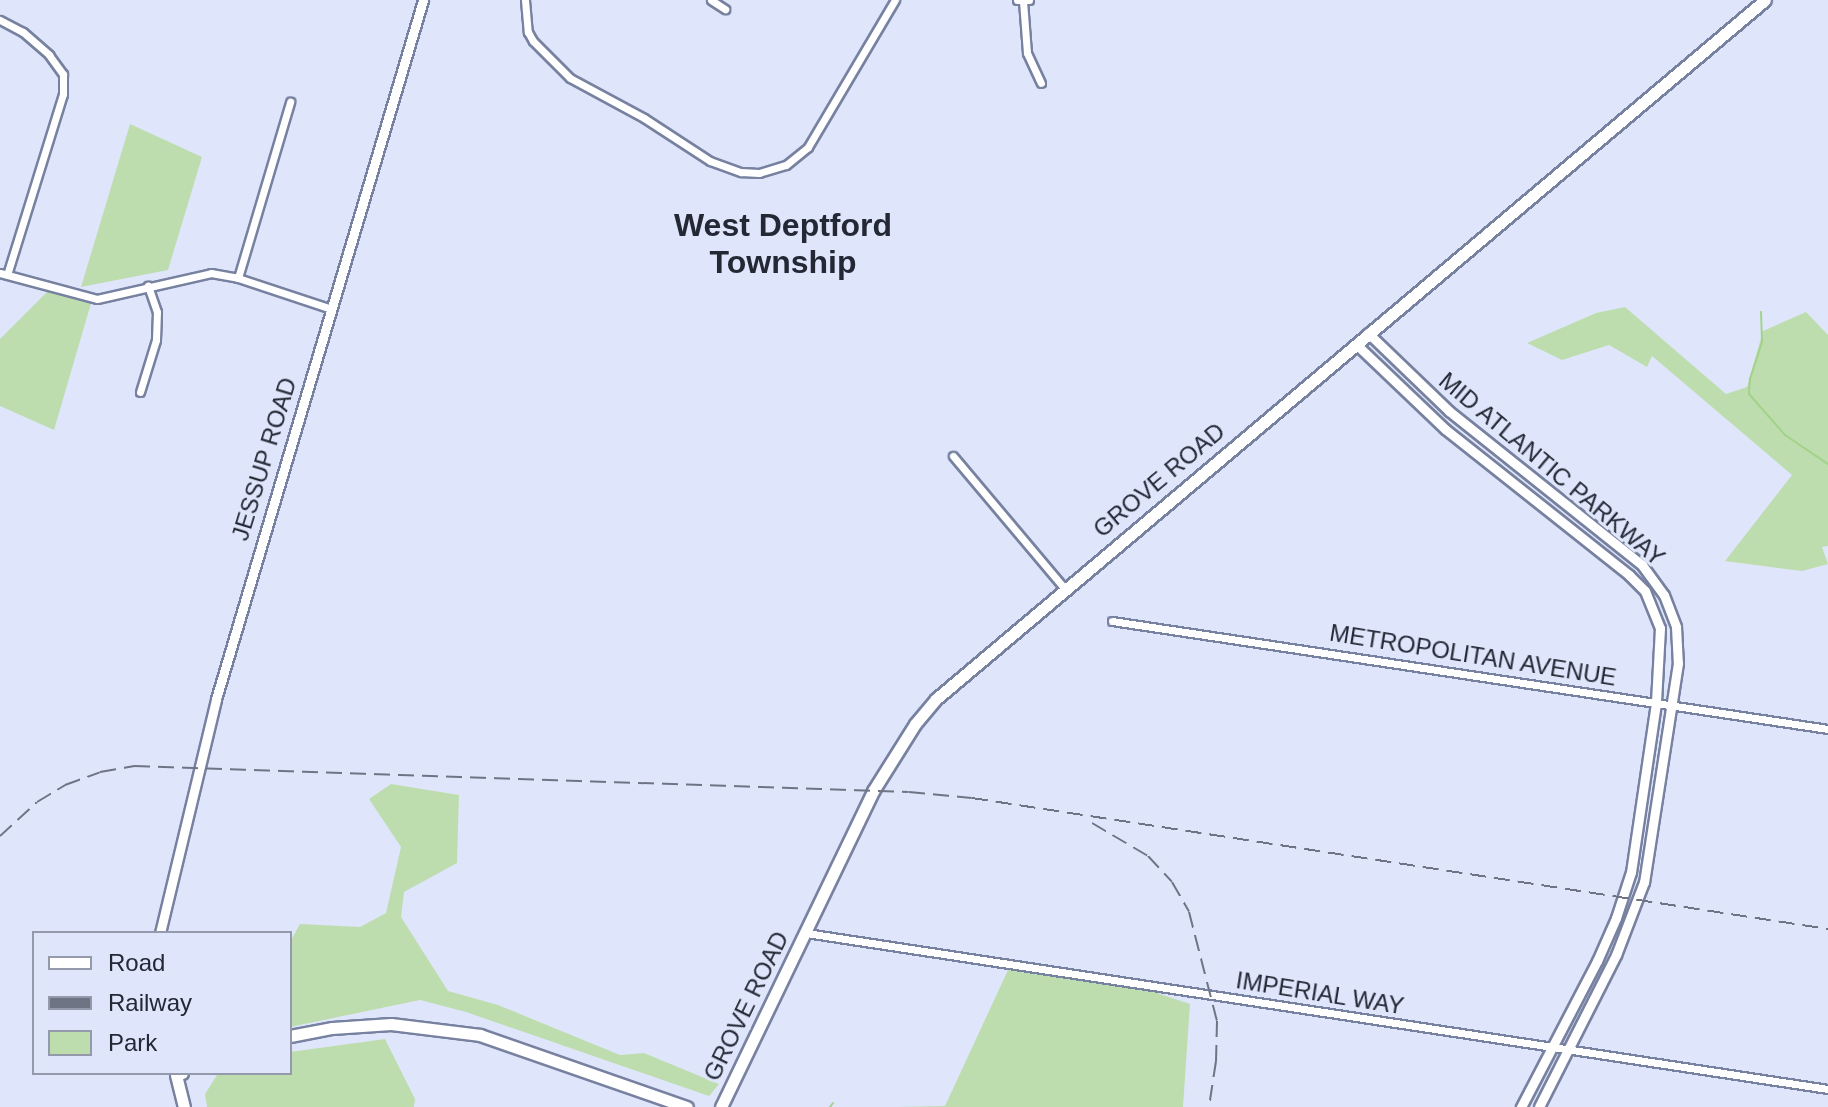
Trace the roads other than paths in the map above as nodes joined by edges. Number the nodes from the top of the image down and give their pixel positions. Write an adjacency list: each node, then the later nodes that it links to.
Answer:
1 (423, 0): 15 (street, JESSUP ROAD)
2 (525, 0): 4 (street)
3 (711, 0): 8 (street)
4 (895, 0)
5 (1020, 0): 6 (street); 10 (street)
6 (1029, 0)
7 (1765, 0): 16 (main road, GROVE ROAD)
8 (725, 9)
9 (0, 20): 12 (street)
10 (1041, 83)
11 (290, 102): 13 (street)
12 (3, 274): 14 (street)
13 (238, 278): 14 (street); 15 (street)
14 (148, 286): 18 (street)
15 (332, 309): 25 (street, JESSUP ROAD)
16 (1368, 333): 17 (main road, GROVE ROAD); 23 (street, MID ATLANTIC PARKWAY)
17 (1356, 344): 20 (main road, GROVE ROAD); 22 (street, MID ATLANTIC PARKWAY)
18 (140, 392)
19 (953, 456): 20 (street)
20 (1064, 588): 26 (main road, GROVE ROAD)
21 (1112, 621): 22 (street, METROPOLITAN AVENUE)
22 (1656, 703): 23 (street, METROPOLITAN AVENUE); 28 (street, MID ATLANTIC PARKWAY)
23 (1671, 705): 24 (street, METROPOLITAN AVENUE); 29 (street, MID ATLANTIC PARKWAY)
24 (1828, 729)
25 (160, 931)
26 (806, 933): 28 (street, IMPERIAL WAY); 34 (main road, GROVE ROAD)
27 (292, 1036): 33 (main road)
28 (1549, 1048): 29 (street, IMPERIAL WAY); 35 (street, MID ATLANTIC PARKWAY)
29 (1568, 1050): 31 (street, IMPERIAL WAY); 36 (street, MID ATLANTIC PARKWAY)
30 (178, 1075): 32 (main road)
31 (1828, 1089)
32 (184, 1107)
33 (687, 1107)
34 (721, 1107)
35 (1521, 1107)
36 (1539, 1107)

